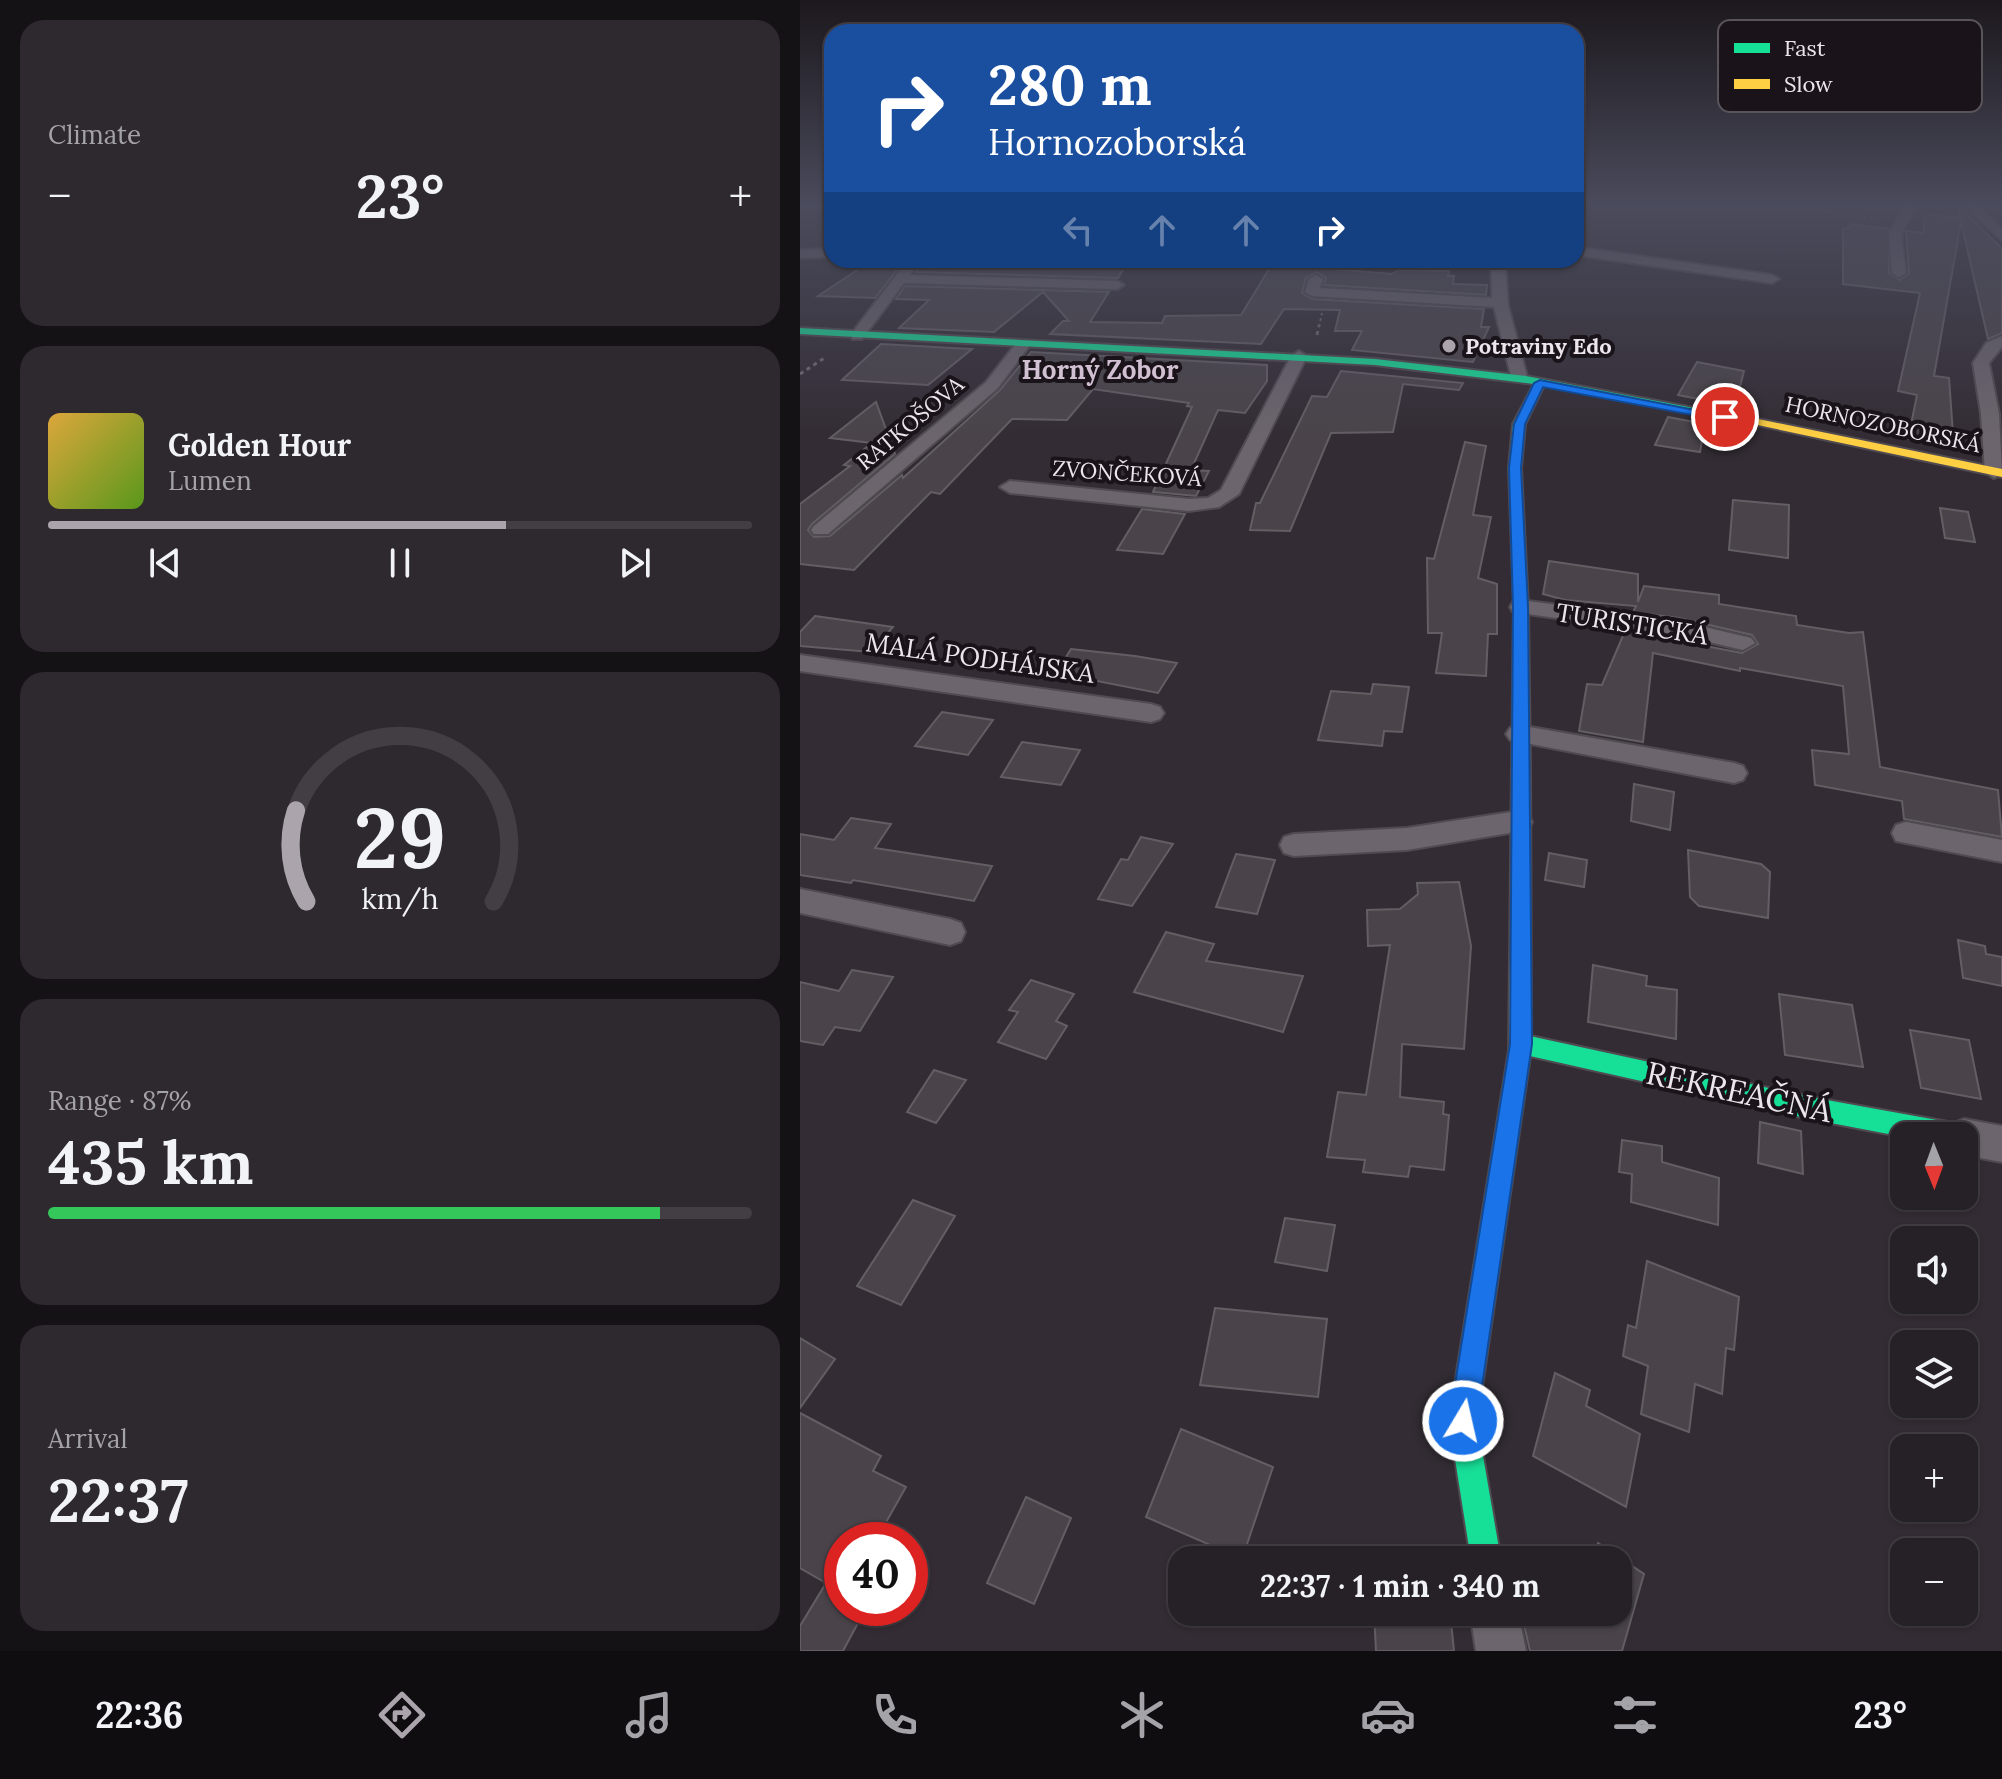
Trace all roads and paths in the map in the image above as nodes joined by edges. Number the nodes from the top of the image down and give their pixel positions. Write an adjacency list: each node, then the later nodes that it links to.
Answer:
1 (899, 282): 9 (street)
2 (1011, 282): 5 (street)
3 (1315, 282): 6 (street)
4 (1498, 282): 7 (street)
5 (1117, 285)
6 (1326, 293): 7 (street); 12 (path)
7 (1502, 303): 15 (street)
8 (800, 331): 9 (street, HORNOZOBORSKÁ)
9 (857, 336): 11 (street, HORNOZOBORSKÁ)
10 (2002, 341): 17 (street)
11 (1022, 345): 12 (street, HORNOZOBORSKÁ); 19 (street, RATKOŠOVA)
12 (1307, 352): 15 (street, HORNOZOBORSKÁ); 18 (street, ZVONČEKOVÁ)
13 (832, 353): 14 (path)
14 (800, 374)
15 (1520, 380): 16 (street, HORNOZOBORSKÁ)
16 (1540, 383): 17 (street, HORNOZOBORSKÁ); 20 (street, TURISTICKÁ)
17 (1998, 472)
18 (1010, 487)
19 (821, 530)
20 (1521, 607): 21 (street, TURISTICKÁ); 24 (street, TURISTICKÁ)
21 (1743, 643)
22 (800, 663): 23 (street, MALÁ PODHÁJSKA)
23 (1151, 713)
24 (1519, 734): 25 (street); 26 (street, TURISTICKÁ)
25 (1734, 773)
26 (1518, 822): 28 (street); 32 (street, TURISTICKÁ)
27 (1906, 833): 29 (street)
28 (1294, 845)
29 (2002, 851)
30 (800, 901): 31 (street)
31 (950, 932)
32 (1521, 1044): 33 (street, REKREAČNÁ); 36 (street, TURISTICKÁ)
33 (1890, 1123)
34 (1978, 1139): 35 (street, REKREAČNÁ)
35 (2002, 1144)
36 (1484, 1546)
37 (1497, 1626): 38 (street)
38 (1501, 1651)

